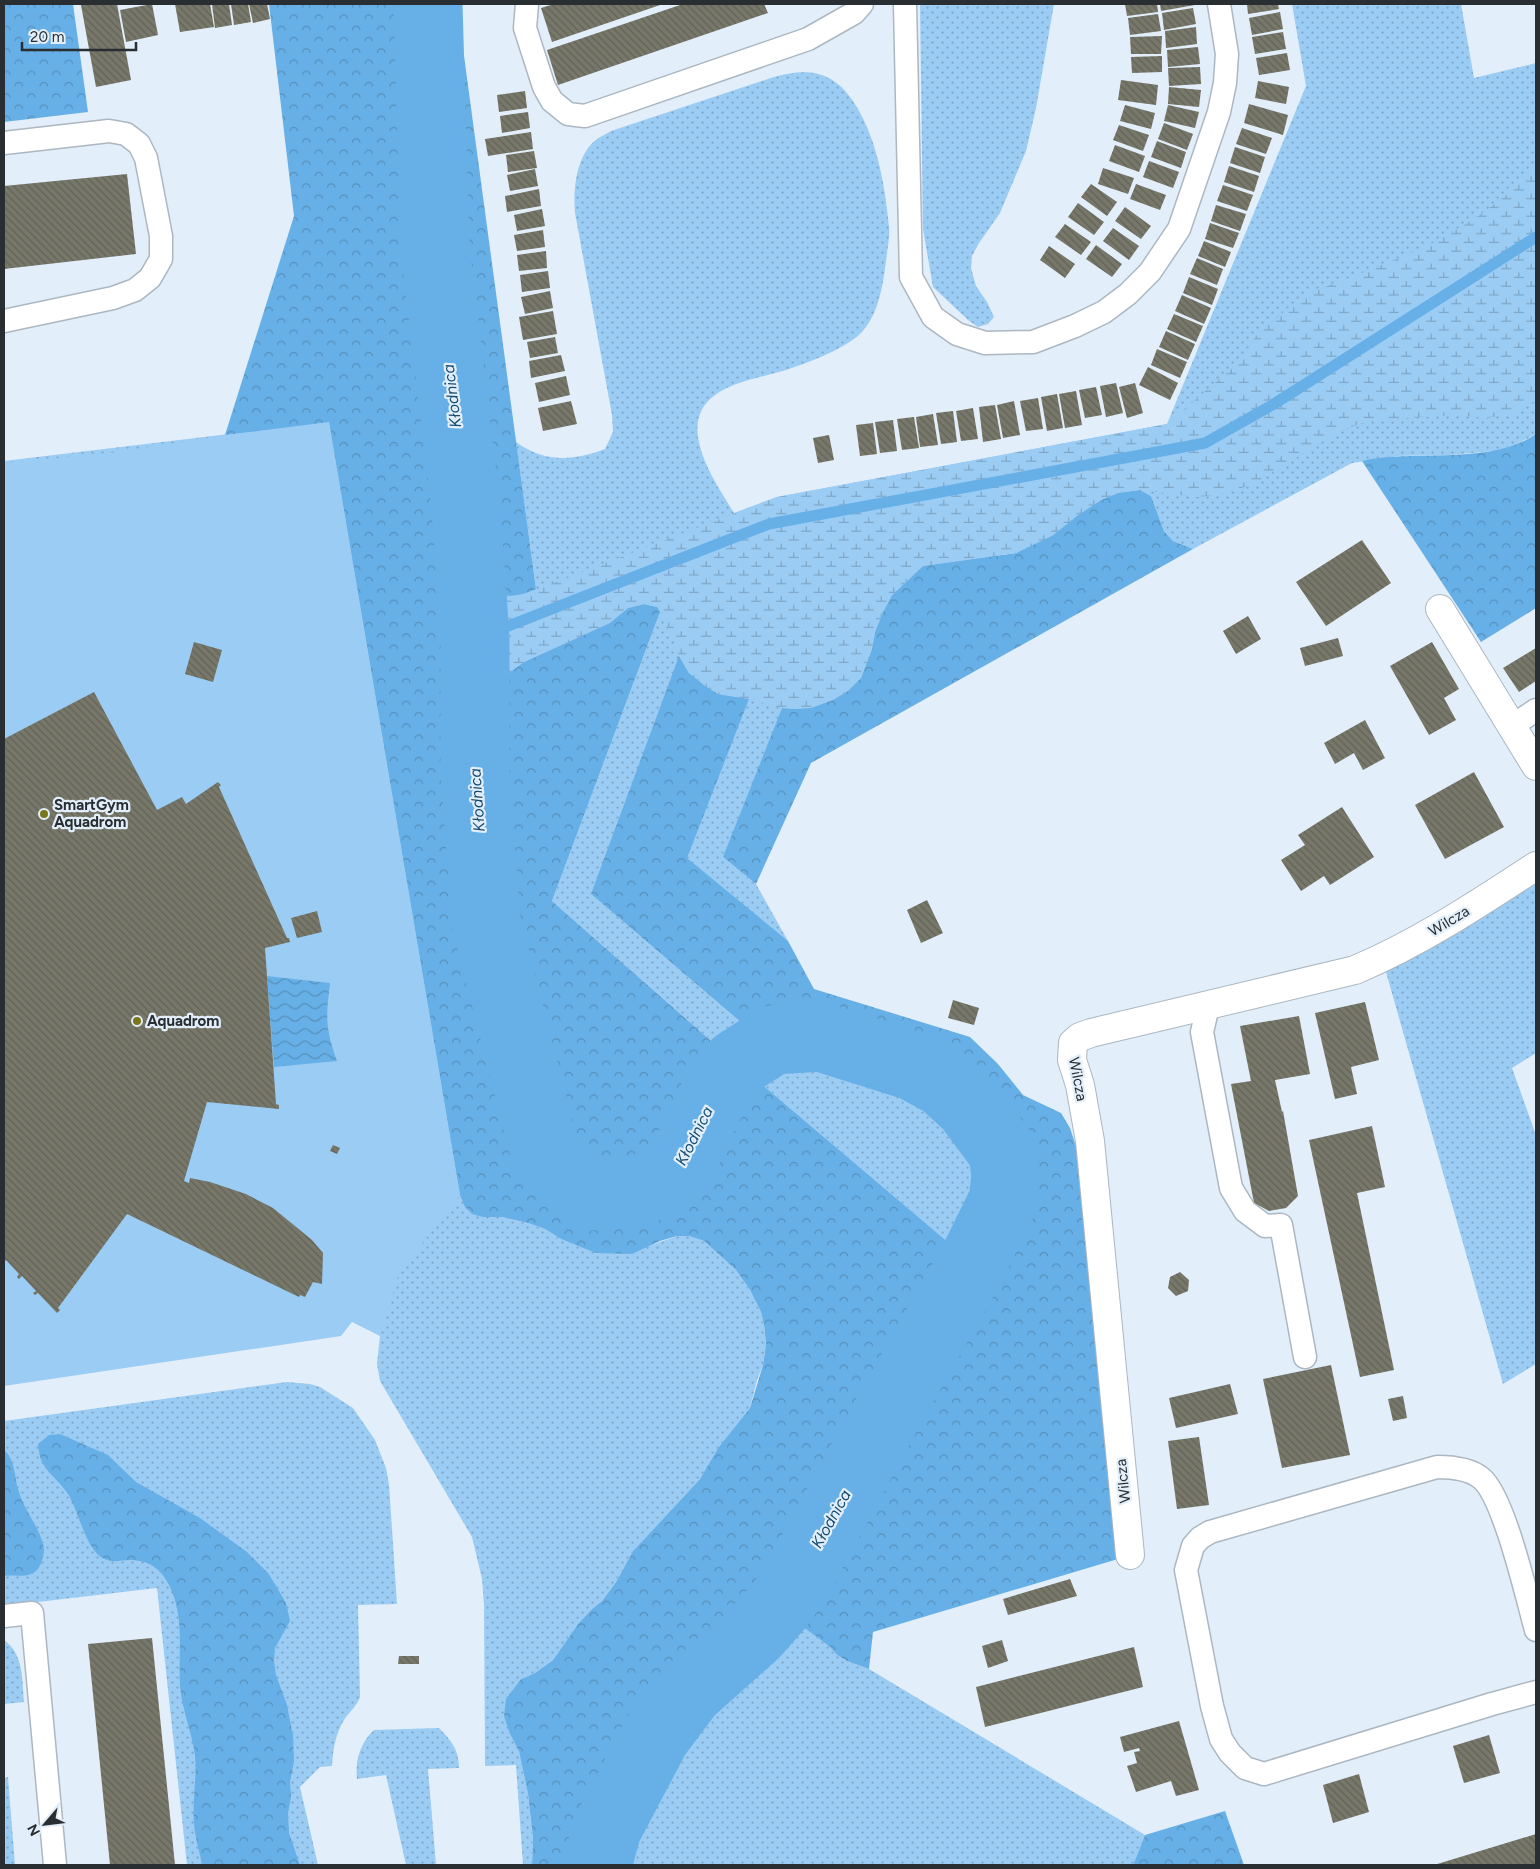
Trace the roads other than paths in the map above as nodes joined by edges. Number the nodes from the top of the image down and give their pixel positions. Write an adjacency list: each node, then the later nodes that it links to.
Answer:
1 (527, 4): 2 (lane)
2 (862, 4)
3 (905, 4): 4 (lane)
4 (1219, 4)
5 (4, 143): 6 (lane)
6 (4, 322)
7 (1440, 609): 9 (street)
8 (1536, 710): 9 (lane)
9 (1512, 726): 10 (street)
10 (1536, 766)
11 (1536, 866): 12 (street, Wilcza)
12 (1208, 1006): 13 (lane); 14 (street, Wilcza)
13 (1305, 1357)
14 (1130, 1554)
15 (4, 1616): 18 (lane)
16 (1536, 1630): 17 (lane)
17 (1536, 1692)
18 (55, 1865)

